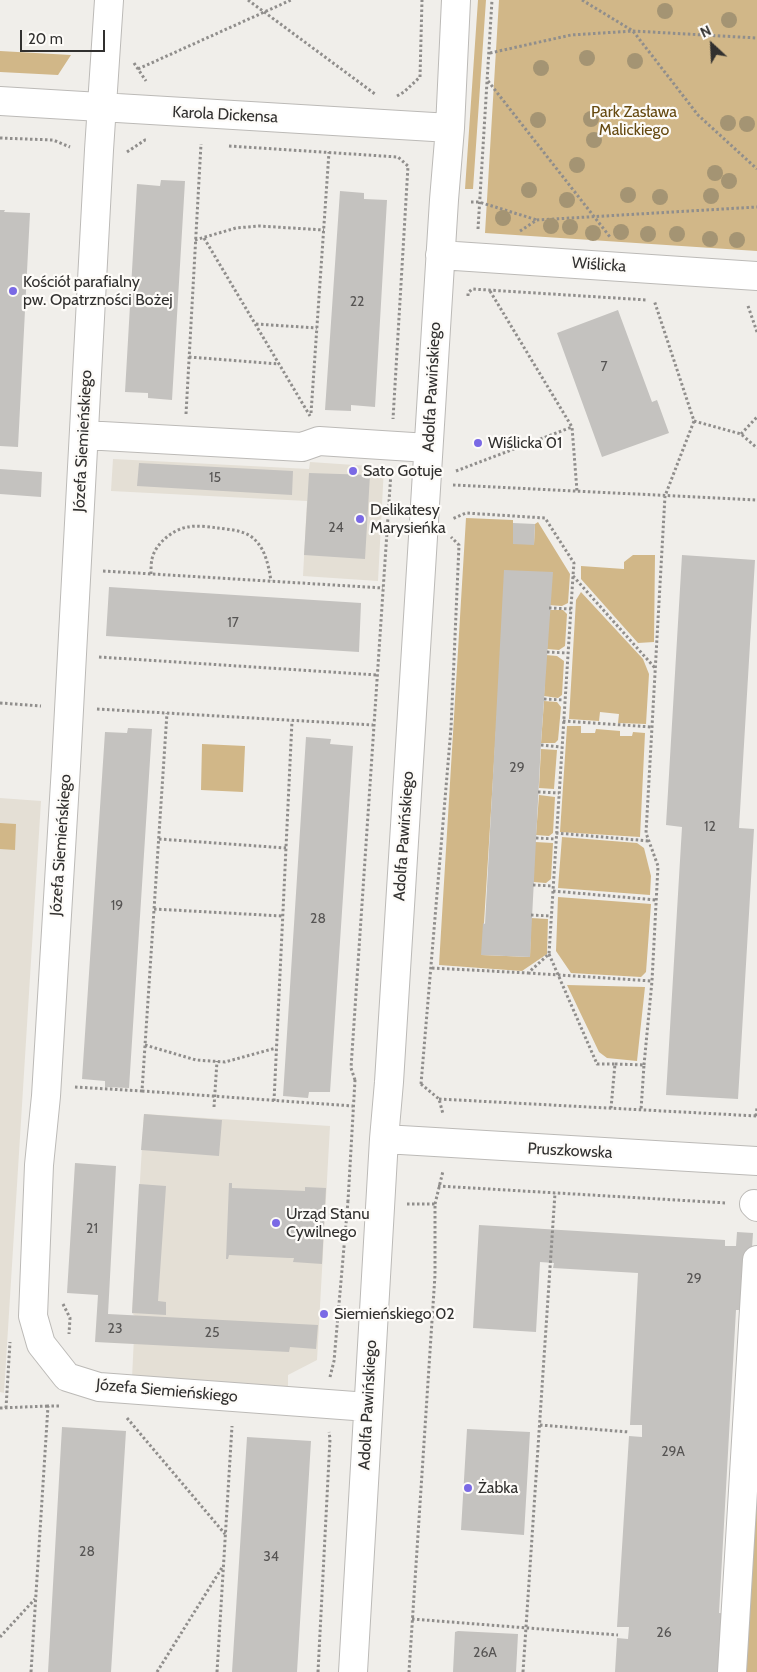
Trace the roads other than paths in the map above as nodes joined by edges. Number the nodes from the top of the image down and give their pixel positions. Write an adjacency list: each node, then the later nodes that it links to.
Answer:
1 (109, 0): 4 (street, Józefa Siemieńskiego)
2 (456, 0): 5 (street, Adolfa Pawińskiego)
3 (0, 101): 4 (street, Karola Dickensa)
4 (102, 107): 5 (street, Karola Dickensa); 8 (street, Józefa Siemieńskiego)
5 (450, 128): 6 (street, Adolfa Pawińskiego)
6 (440, 255): 7 (street, Wiślicka); 9 (street, Adolfa Pawińskiego)
7 (757, 276)
8 (84, 435): 9 (street); 13 (street, Józefa Siemieńskiego)
9 (428, 448): 10 (street, Adolfa Pawińskiego)
10 (384, 1139): 11 (street, Pruszkowska); 13 (street, Adolfa Pawińskiego)
11 (757, 1161)
12 (757, 1260): 15 (street)
13 (368, 1407): 14 (street, Adolfa Pawińskiego)
14 (352, 1672)
15 (732, 1672)

